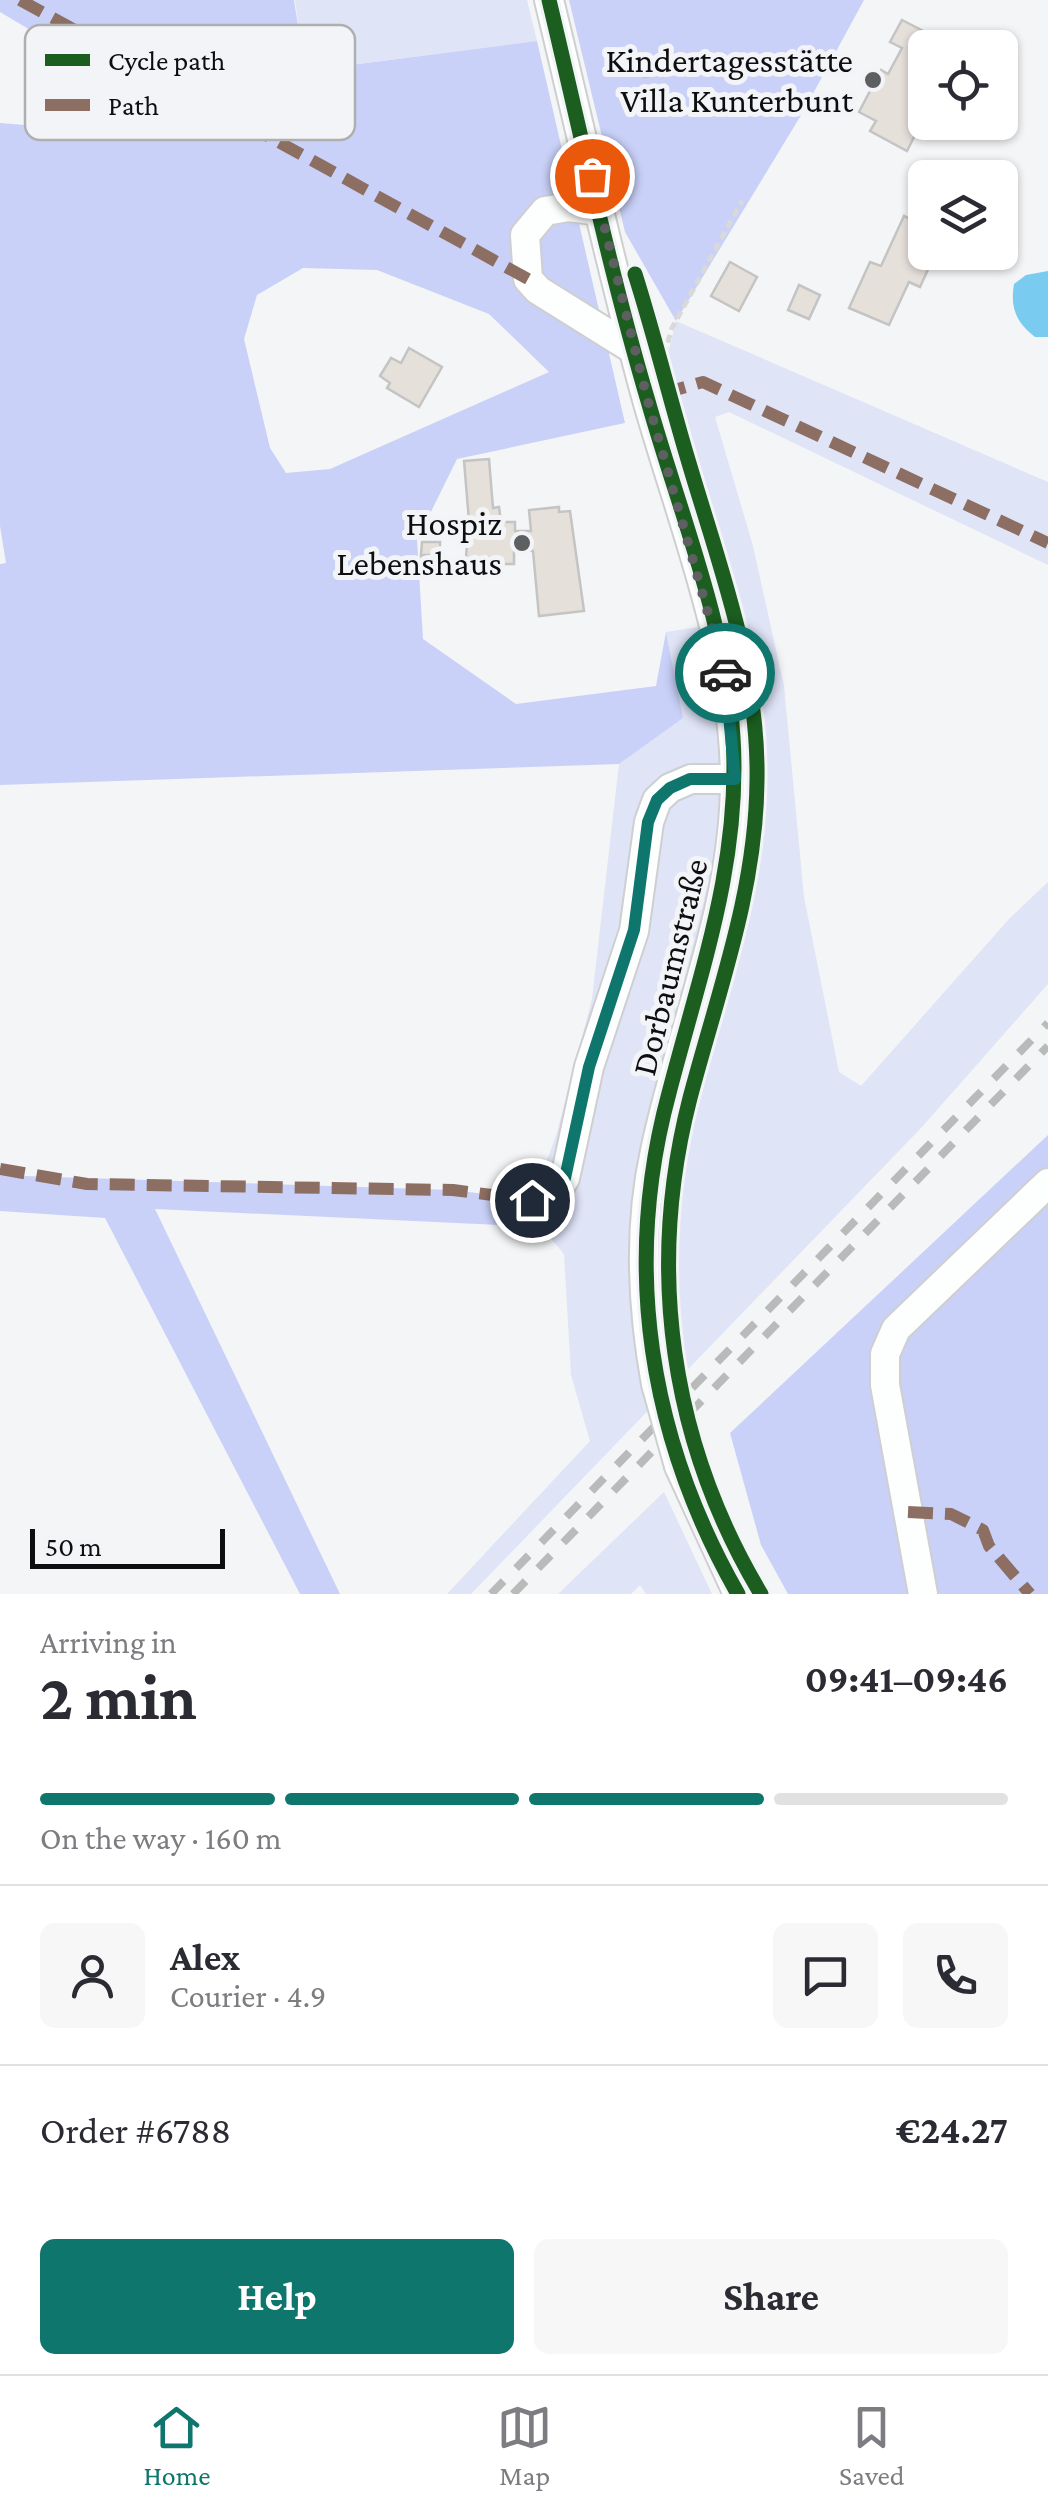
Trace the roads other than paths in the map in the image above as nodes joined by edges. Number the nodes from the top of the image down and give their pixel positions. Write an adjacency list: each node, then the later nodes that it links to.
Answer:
1 (549, 0): 2 (street, Dorbaumstraße)
2 (600, 212): 3 (street, Dorbaumstraße); 3 (street)
3 (634, 350): 4 (street, Dorbaumstraße)
4 (735, 779): 6 (street); 7 (street, Dorbaumstraße, bridge)
5 (1048, 1183): 8 (street)
6 (532, 1200)
7 (738, 1594)
8 (923, 1594)

